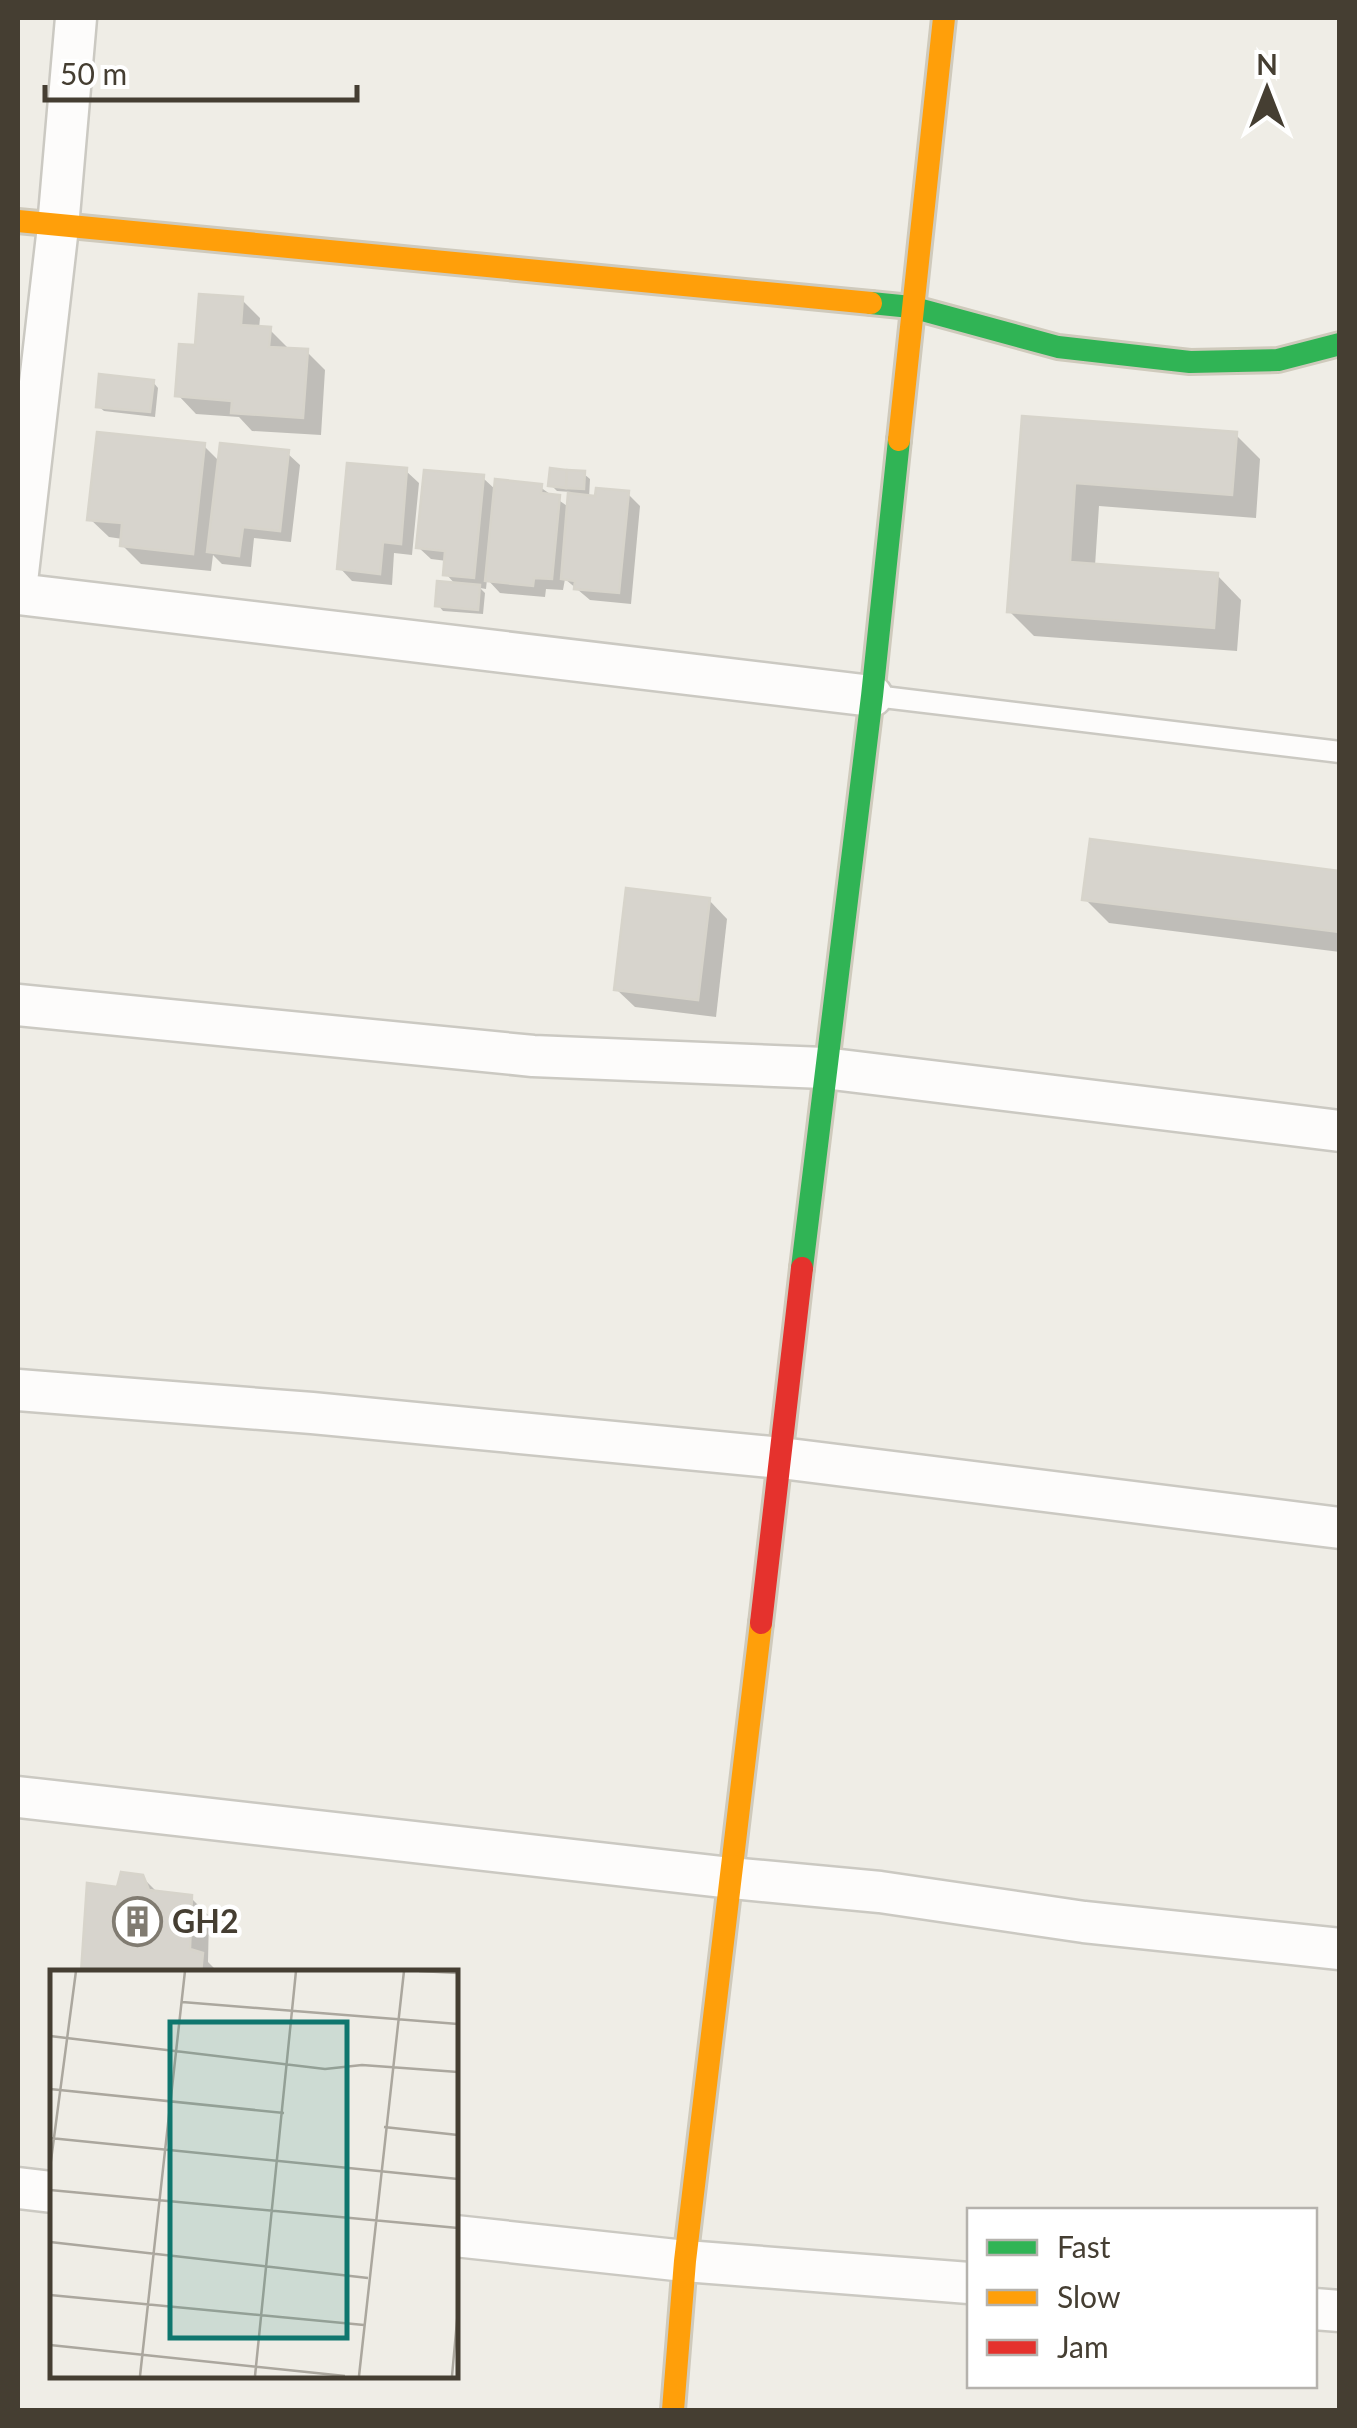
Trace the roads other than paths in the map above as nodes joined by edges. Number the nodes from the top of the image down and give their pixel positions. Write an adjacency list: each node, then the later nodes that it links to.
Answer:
1 (76, 18): 4 (street)
2 (944, 18): 5 (street)
3 (18, 221): 4 (street)
4 (58, 227): 5 (street); 7 (street)
5 (911, 307): 6 (street); 9 (street)
6 (1340, 344)
7 (18, 573)
8 (18, 594): 9 (street)
9 (872, 696): 10 (lane); 12 (street)
10 (1340, 752)
11 (18, 1004): 12 (street)
12 (824, 1068): 13 (street); 15 (street)
13 (1340, 1131)
14 (18, 1390): 15 (street)
15 (781, 1458): 16 (street); 18 (street)
16 (1340, 1528)
17 (18, 1796): 18 (street)
18 (731, 1878): 19 (street); 23 (street)
19 (1340, 1949)
20 (18, 2188): 21 (street)
21 (50, 2192)
22 (458, 2236): 23 (street)
23 (685, 2261): 24 (street); 25 (street)
24 (967, 2283)
25 (673, 2410)

